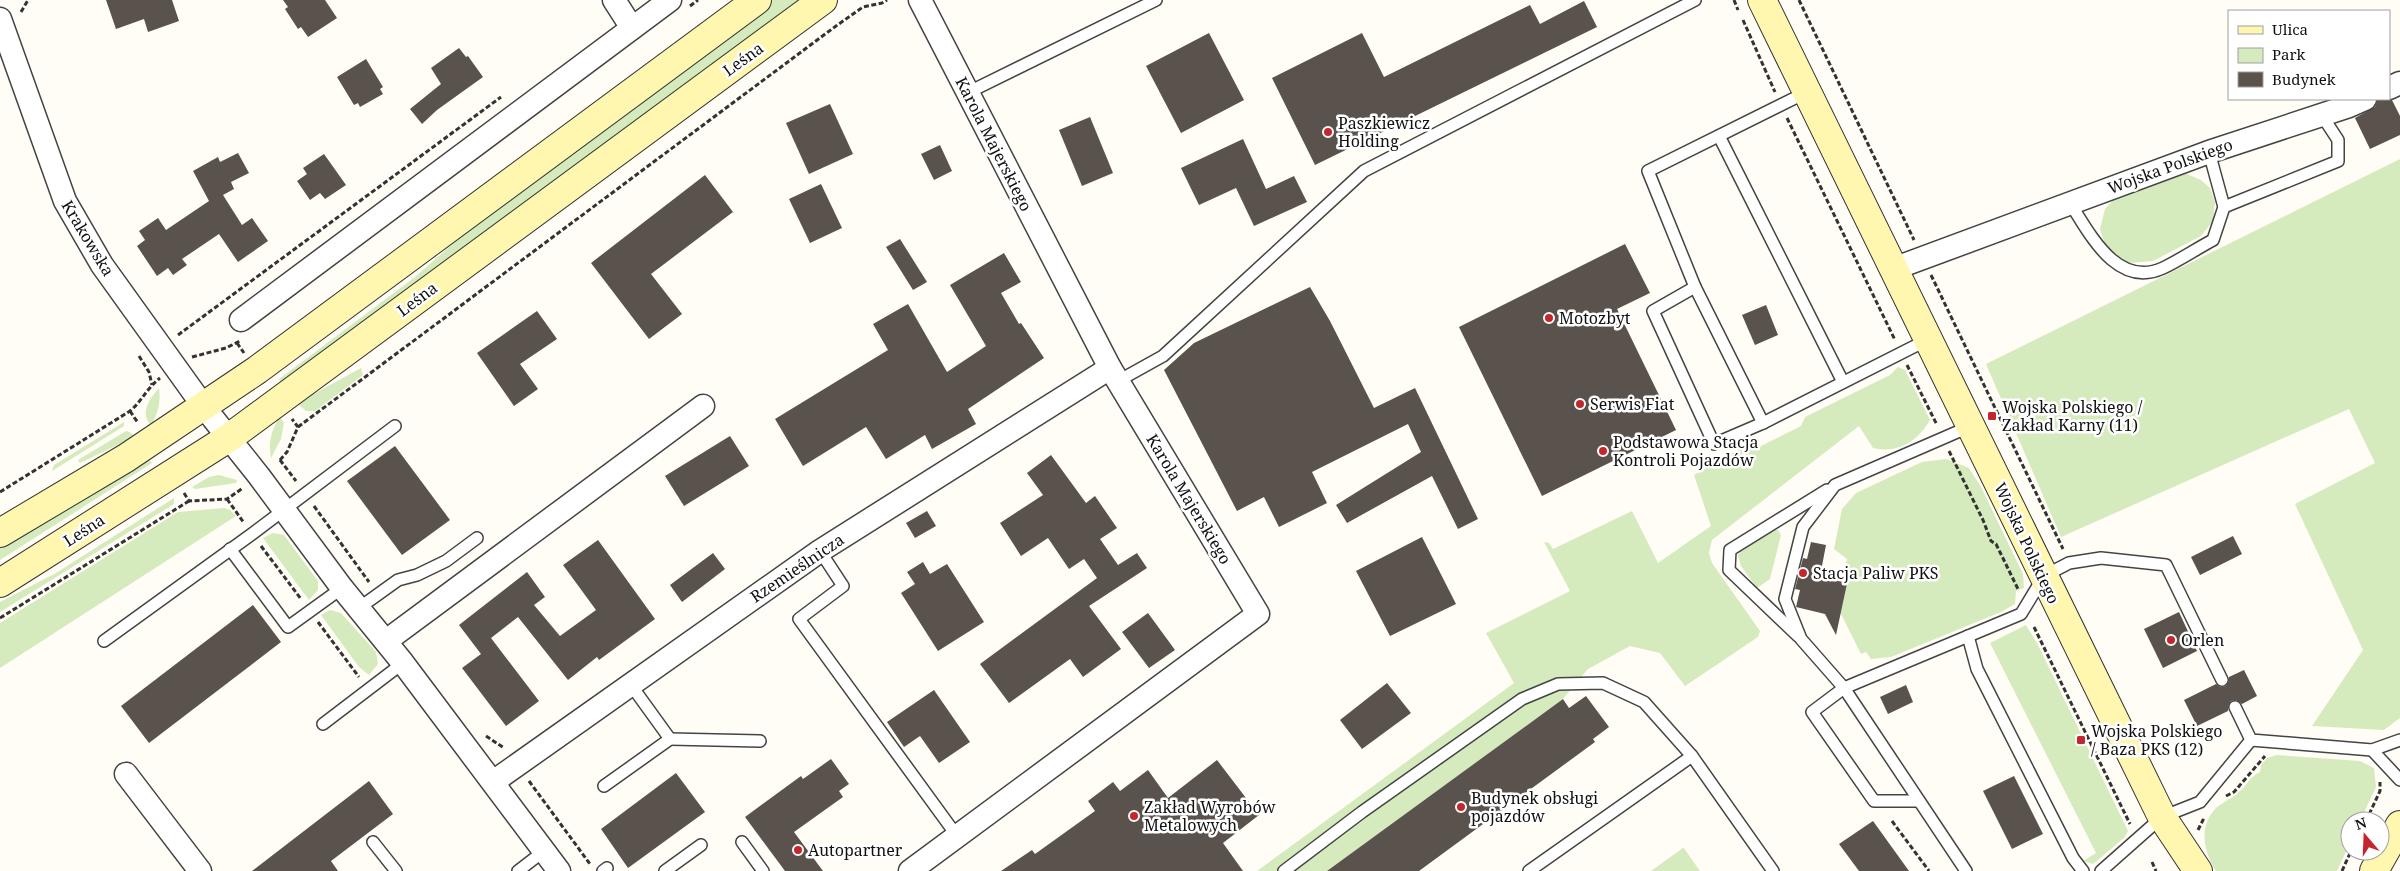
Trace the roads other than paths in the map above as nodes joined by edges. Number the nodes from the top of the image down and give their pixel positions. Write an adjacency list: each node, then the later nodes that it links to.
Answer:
1 (614, 0): 10 (street)
2 (670, 0): 10 (street)
3 (757, 0): 26 (main road)
4 (823, 0): 30 (main road, Leśna)
5 (920, 0): 12 (street, Karola Majerskiego)
6 (1156, 0): 12 (lane)
7 (1695, 0): 23 (lane)
8 (1762, 0): 11 (main road, Wojska Polskiego)
9 (10, 17): 26 (street, Krakowska)
10 (632, 28): 21 (street)
11 (1807, 92): 15 (lane); 19 (main road, Wojska Polskiego)
12 (967, 93): 23 (street, Karola Majerskiego)
13 (2363, 100): 14 (street, Wojska Polskiego)
14 (2321, 114): 16 (street, Wojska Polskiego); 18 (lane)
15 (1719, 136): 20 (lane); 24 (lane)
16 (2209, 152): 17 (street, Wojska Polskiego); 18 (lane)
17 (2070, 203): 18 (lane); 19 (street, Wojska Polskiego)
18 (2224, 207)
19 (1892, 270): 22 (main road, Wojska Polskiego)
20 (1695, 287): 27 (lane); 27 (lane)
21 (240, 320)
22 (1927, 340): 24 (lane); 29 (main road, Wojska Polskiego)
23 (1114, 375): 36 (street, Rzemieślnicza); 65 (street, Karola Majerskiego)
24 (1842, 382): 27 (lane)
25 (703, 406): 44 (street)
26 (204, 407): 30 (street, Krakowska); 33 (main road)
27 (1763, 423)
28 (395, 426): 32 (lane)
29 (1972, 426): 31 (lane); 37 (main road, Wojska Polskiego)
30 (230, 437): 32 (street, Krakowska); 38 (main road, Leśna)
31 (1835, 486): 42 (lane); 42 (lane)
32 (285, 510): 35 (lane); 39 (street, Krakowska)
33 (0, 533)
34 (477, 538): 40 (lane)
35 (230, 549): 39 (lane); 43 (lane)
36 (820, 550): 47 (street, Rzemieślnicza); 65 (lane)
37 (2044, 576): 41 (lane); 46 (lane); 62 (main road, Wojska Polskiego)
38 (0, 583)
39 (342, 588): 40 (street, Krakowska)
40 (359, 608): 44 (street, Krakowska)
41 (1968, 636): 48 (lane); 81 (lane)
42 (1801, 639): 48 (lane)
43 (104, 641)
44 (386, 642): 45 (street, Krakowska)
45 (403, 663): 50 (lane); 59 (street, Krakowska)
46 (2222, 680)
47 (631, 685): 51 (lane); 59 (street, Rzemieślnicza)
48 (1844, 688): 61 (lane); 61 (lane)
49 (2235, 707): 52 (lane)
50 (323, 724)
51 (670, 739): 54 (lane); 60 (lane)
52 (2251, 740): 55 (lane); 62 (lane)
53 (2400, 740): 55 (lane)
54 (760, 741)
55 (2372, 750): 58 (lane)
56 (1692, 756): 77 (lane); 78 (lane); 79 (lane)
57 (126, 774): 70 (street)
58 (2400, 780)
59 (493, 782): 69 (street, Krakowska)
60 (604, 786)
61 (1919, 801): 80 (lane)
62 (2162, 817): 82 (lane); 83 (main road, Wojska Polskiego); 84 (main road, Wojska Polskiego)
63 (2400, 824): 85 (main road)
64 (2400, 834): 86 (main road)
65 (958, 836): 76 (street, Karola Majerskiego)
66 (373, 842): 71 (lane)
67 (742, 842): 75 (lane)
68 (701, 845): 74 (lane)
69 (544, 851): 72 (lane); 73 (street, Krakowska)
70 (200, 871)
71 (396, 871)
72 (518, 871)
73 (559, 871)
74 (665, 871)
75 (763, 871)
76 (910, 871)
77 (1284, 871)
78 (1529, 871)
79 (1773, 871)
80 (1966, 871)
81 (2083, 871)
82 (2101, 871)
83 (2180, 871)
84 (2198, 871)
85 (2374, 871)
86 (2389, 871)

